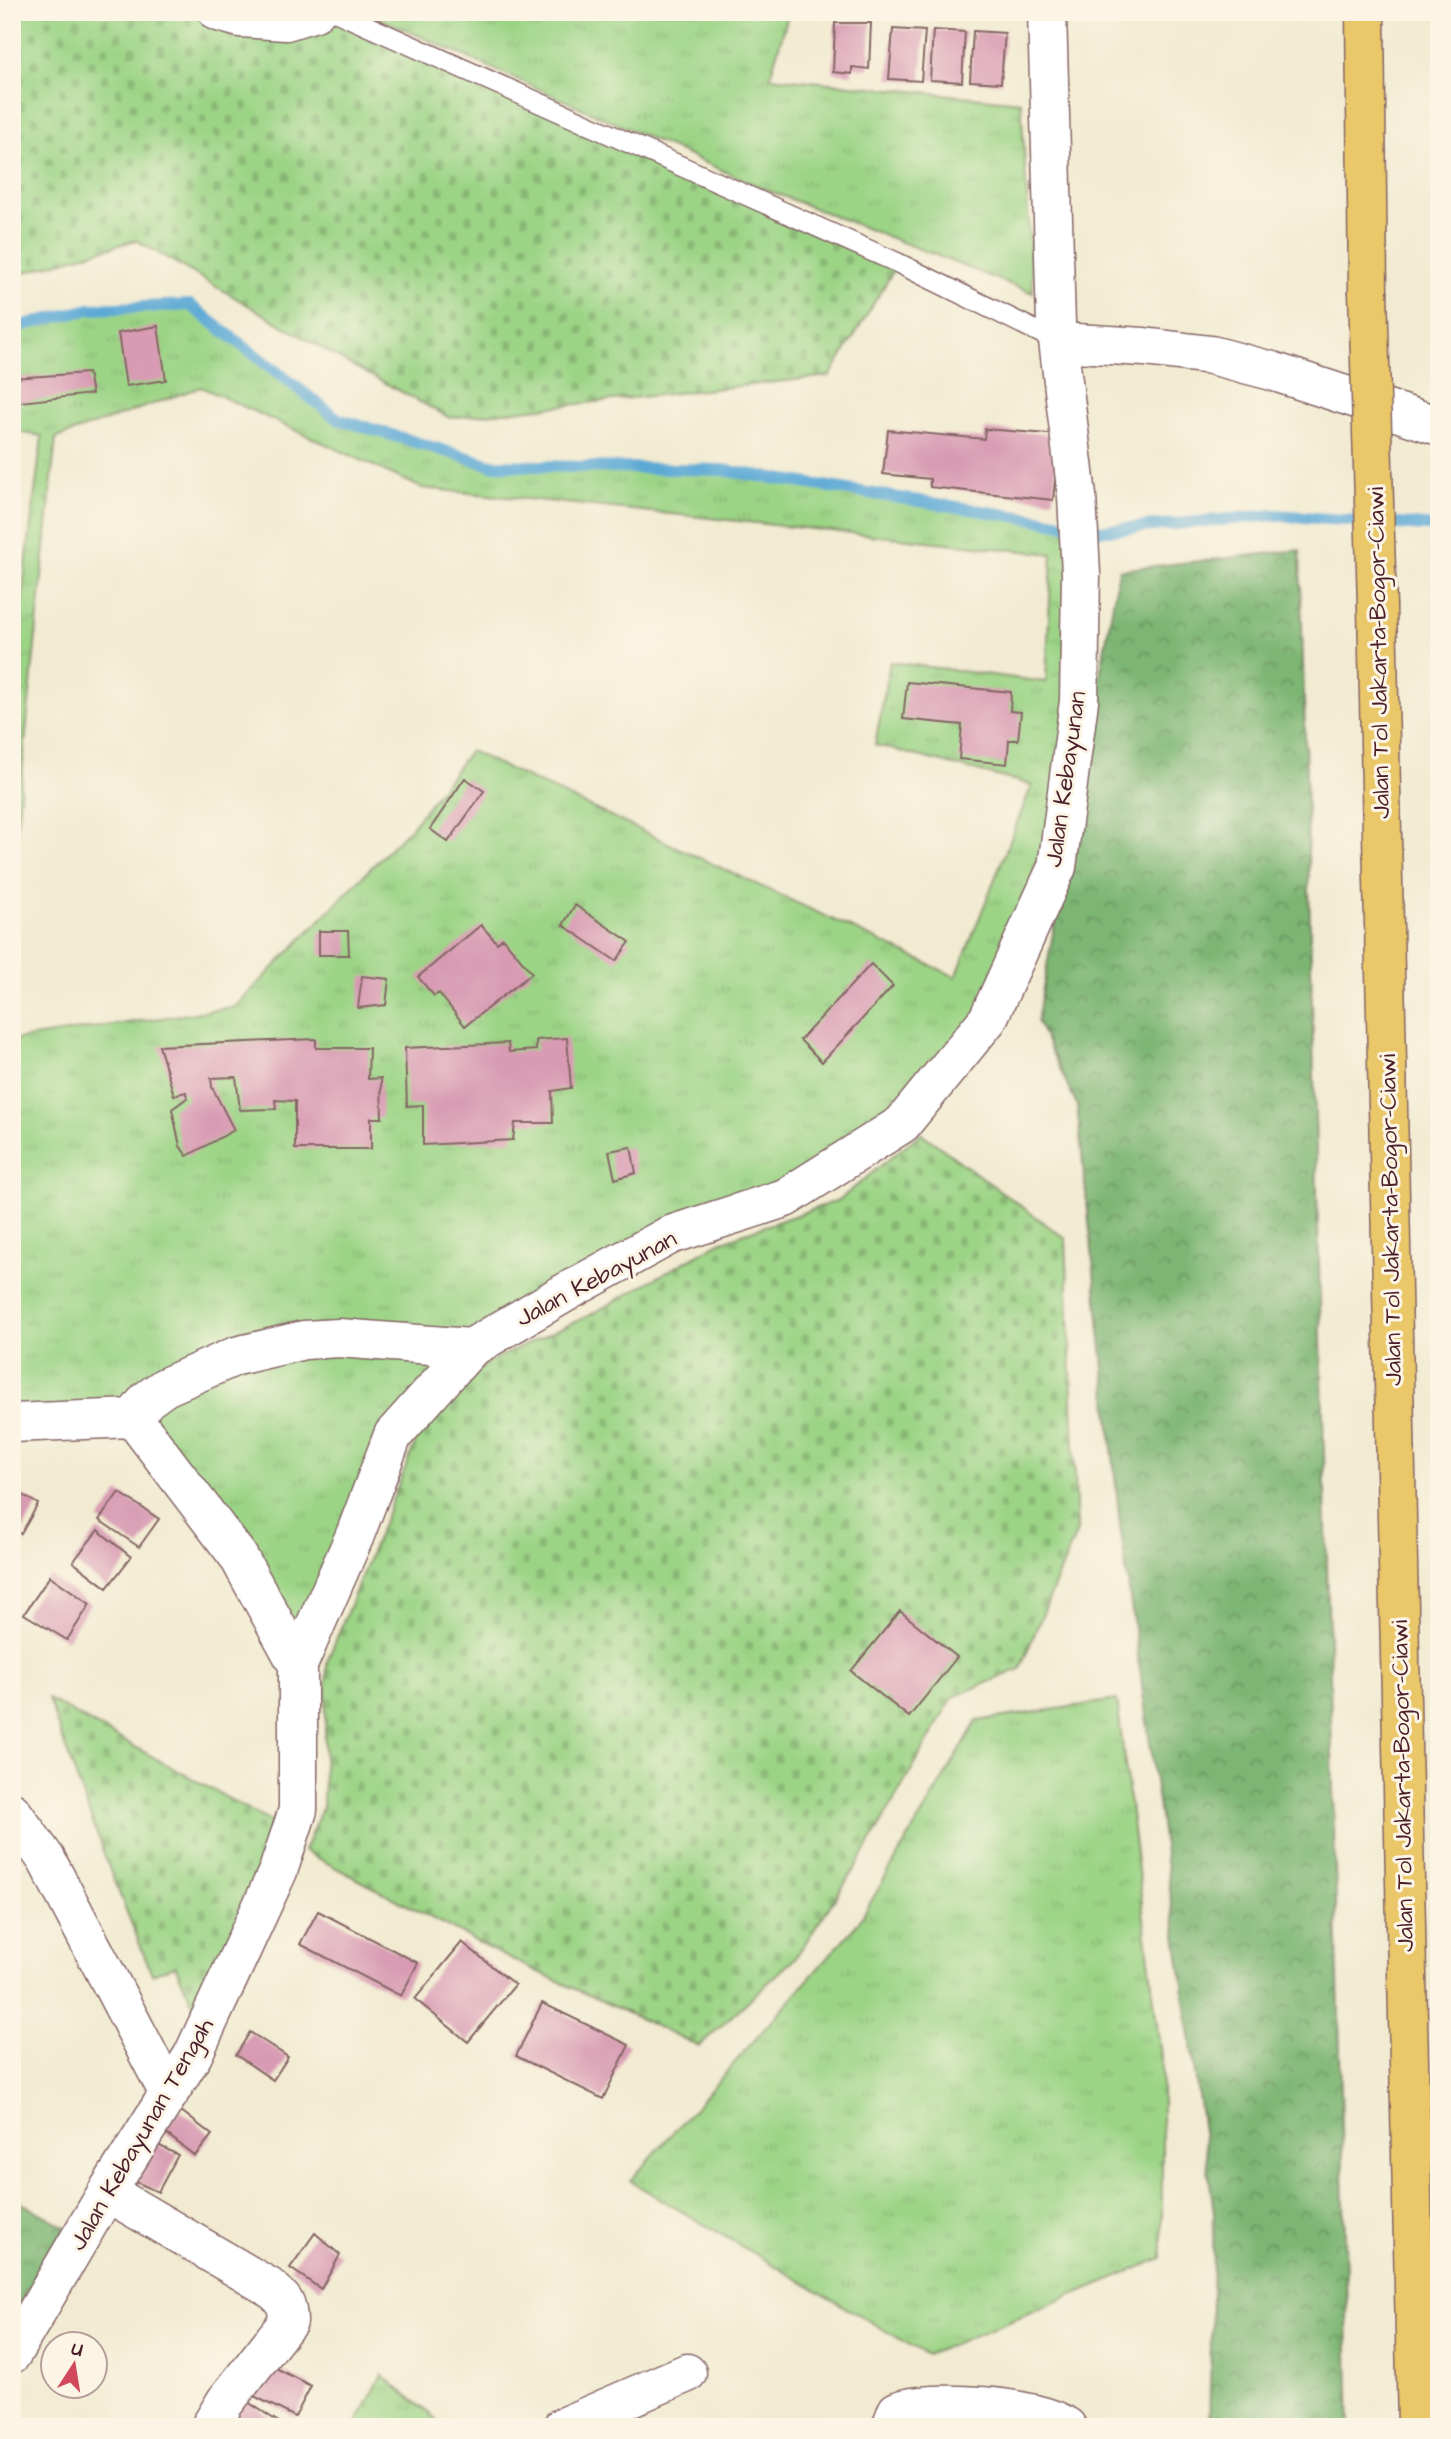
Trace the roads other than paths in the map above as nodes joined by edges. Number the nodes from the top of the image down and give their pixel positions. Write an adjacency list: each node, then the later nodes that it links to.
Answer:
1 (218, 12): 2 (street)
2 (315, 12)
3 (336, 12): 6 (lane)
4 (1047, 12): 6 (street, Jalan Kebayunan)
5 (1365, 12): 21 (highway, Jalan Tol Jakarta–Bogor–Ciawi, bridge)
6 (1059, 342): 7 (street); 8 (street, Jalan Kebayunan)
7 (1439, 426)
8 (471, 1348): 9 (street); 11 (street, Jalan Kebayunan Tengah)
9 (133, 1418): 10 (street); 11 (street, Jalan Kebayunan Tengah)
10 (12, 1423)
11 (298, 1665): 13 (street, Jalan Kebayunan Tengah)
12 (12, 1812): 13 (street)
13 (169, 2094): 14 (street, Jalan Kebayunan Tengah)
14 (107, 2192): 15 (street, Jalan Kebayunan Tengah); 17 (street)
15 (12, 2354)
16 (687, 2373): 18 (street)
17 (210, 2427)
18 (562, 2427)
19 (891, 2427): 20 (street)
20 (1067, 2427)
21 (1417, 2427)

